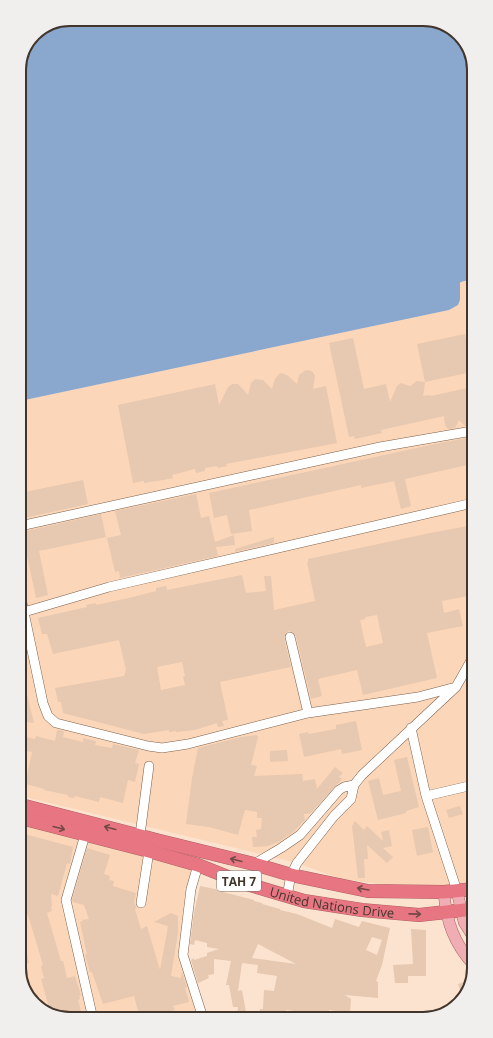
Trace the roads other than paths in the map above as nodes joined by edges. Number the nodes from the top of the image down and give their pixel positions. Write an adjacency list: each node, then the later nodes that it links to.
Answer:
1 (467, 432): 3 (street)
2 (467, 504): 4 (street)
3 (26, 525)
4 (26, 611)
5 (26, 622): 9 (street)
6 (290, 637): 9 (street)
7 (467, 668): 8 (street)
8 (456, 687): 9 (street); 10 (street)
9 (308, 713)
10 (410, 728): 12 (street); 14 (street)
11 (149, 766): 18 (street)
12 (354, 785): 20 (street); 22 (street)
13 (467, 786): 14 (street)
14 (426, 796): 23 (street)
15 (26, 806): 18 (highway, United Nations Drive / TAH 7, one-way to 15)
16 (26, 819): 17 (highway, United Nations Drive / TAH 7, one-way to 17)
17 (85, 835): 19 (highway, United Nations Drive / TAH 7); 35 (street)
18 (140, 835): 20 (highway, United Nations Drive / TAH 7, one-way to 18)
19 (149, 851): 21 (highway, United Nations Drive / TAH 7); 28 (street)
20 (254, 864): 22 (highway, United Nations Drive / TAH 7)
21 (198, 865): 27 (highway, United Nations Drive / TAH 7); 36 (street)
22 (290, 875): 26 (highway, United Nations Drive / TAH 7, one-way to 22); 27 (street)
23 (452, 875): 25 (street); 26 (street)
24 (467, 890): 25 (highway, TAH 7)
25 (457, 891): 26 (highway, United Nations Drive / TAH 7); 29 (main road)
26 (444, 892): 31 (main road)
27 (287, 896): 31 (highway, United Nations Drive / TAH 7, one-way to 31)
28 (141, 903)
29 (467, 908)
30 (467, 910): 31 (highway, United Nations Drive / TAH 7)
31 (445, 912): 34 (main road)
32 (467, 913): 33 (main road)
33 (467, 927)
34 (467, 957)
35 (91, 1012)
36 (201, 1012)

